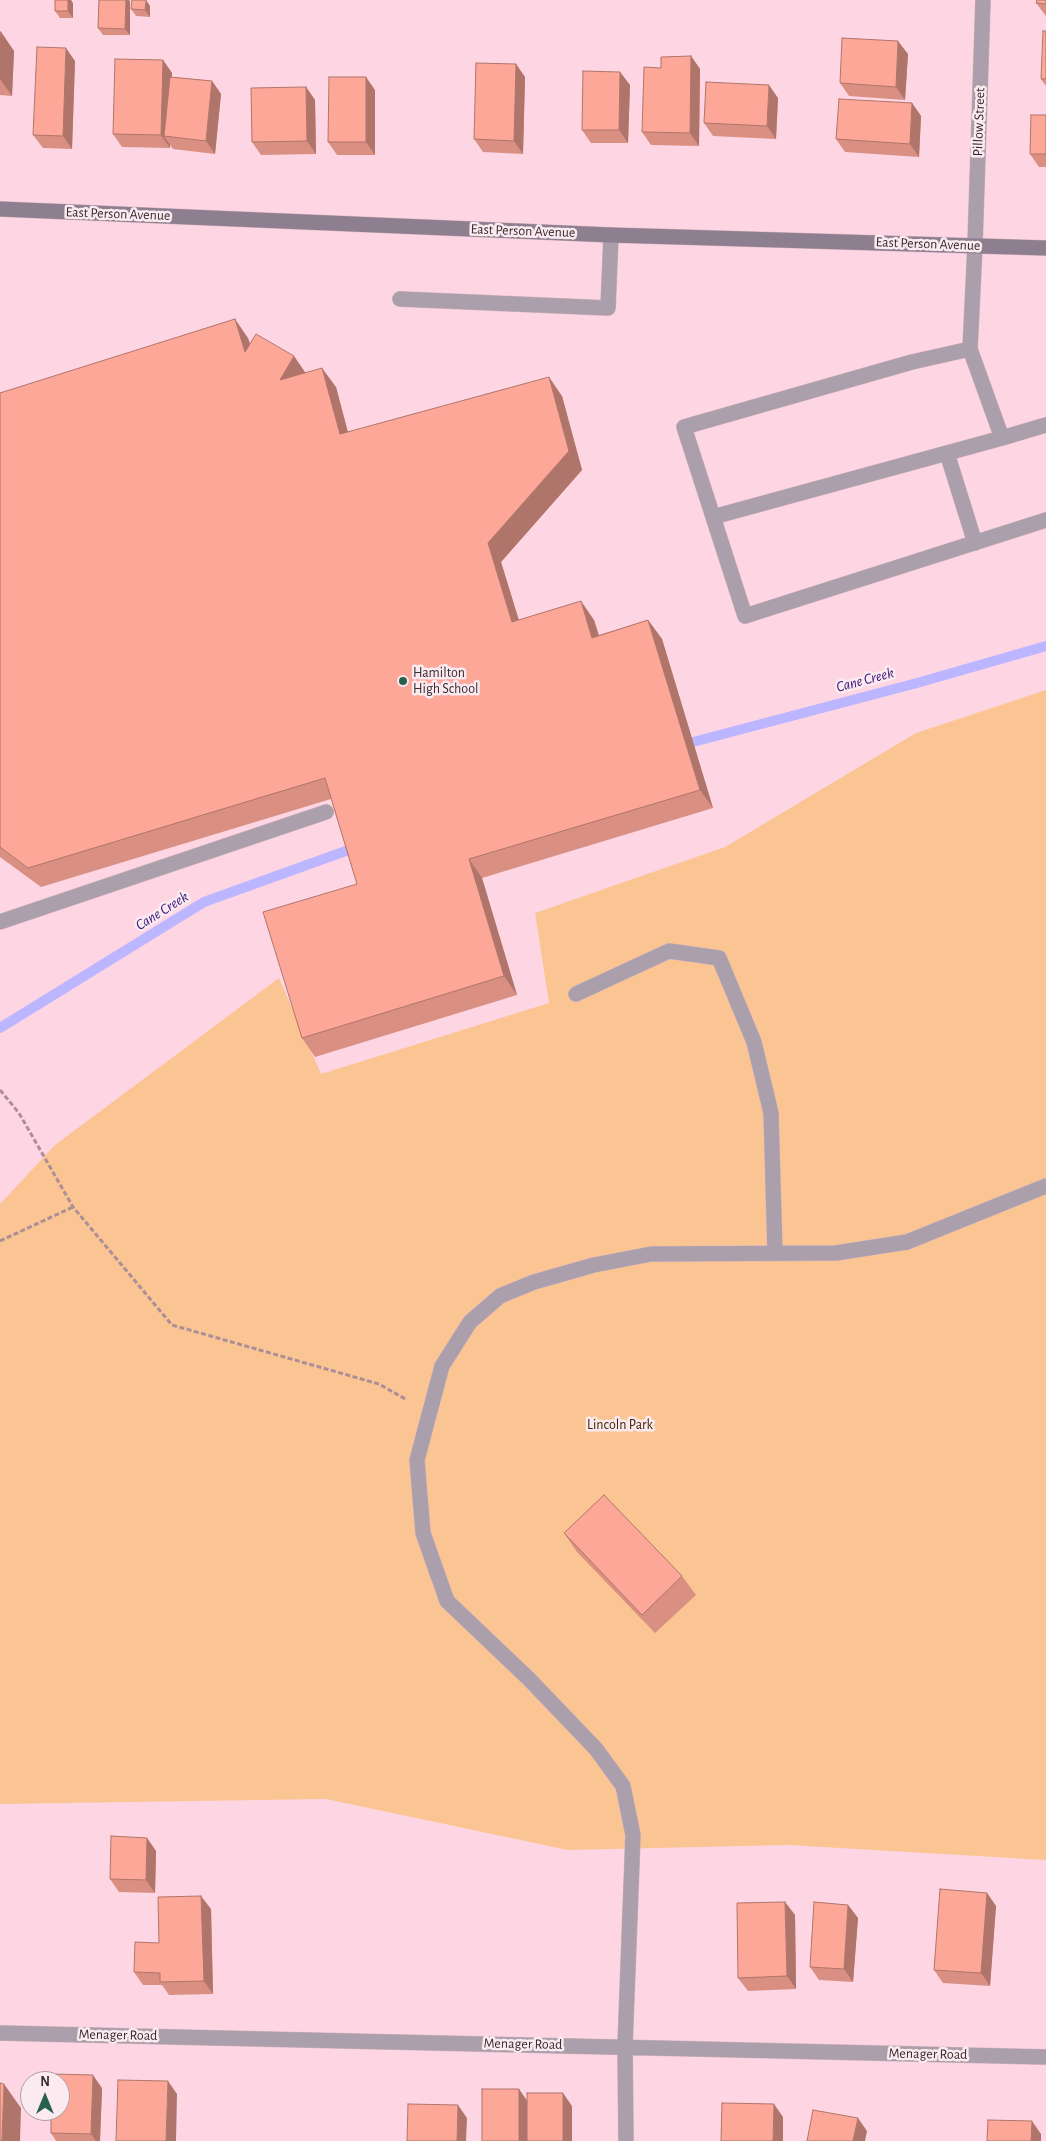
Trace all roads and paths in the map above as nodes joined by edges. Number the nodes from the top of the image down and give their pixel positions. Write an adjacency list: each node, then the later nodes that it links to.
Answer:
1 (983, 0): 4 (street, Pillow Street)
2 (0, 209): 3 (main road, East Person Avenue)
3 (610, 235): 4 (main road, East Person Avenue); 6 (street)
4 (975, 245): 5 (main road, East Person Avenue); 7 (street, Pillow Street)
5 (1046, 248)
6 (400, 299)
7 (970, 349): 9 (street); 11 (street)
8 (1046, 424): 9 (street)
9 (1002, 438): 10 (street)
10 (947, 453): 11 (street); 13 (street)
11 (713, 517): 13 (street)
12 (1046, 520): 13 (street)
13 (975, 543)
14 (326, 812): 15 (street)
15 (0, 922)
16 (576, 994): 21 (street)
17 (0, 1090): 19 (path)
18 (1046, 1186): 21 (street)
19 (73, 1207): 20 (path); 22 (path)
20 (0, 1241)
21 (776, 1253): 22 (street)
22 (429, 1412): 24 (street)
23 (0, 2033): 24 (street, Menager Road)
24 (625, 2046): 25 (street, Menager Road); 26 (street)
25 (1046, 2057)
26 (626, 2141)

